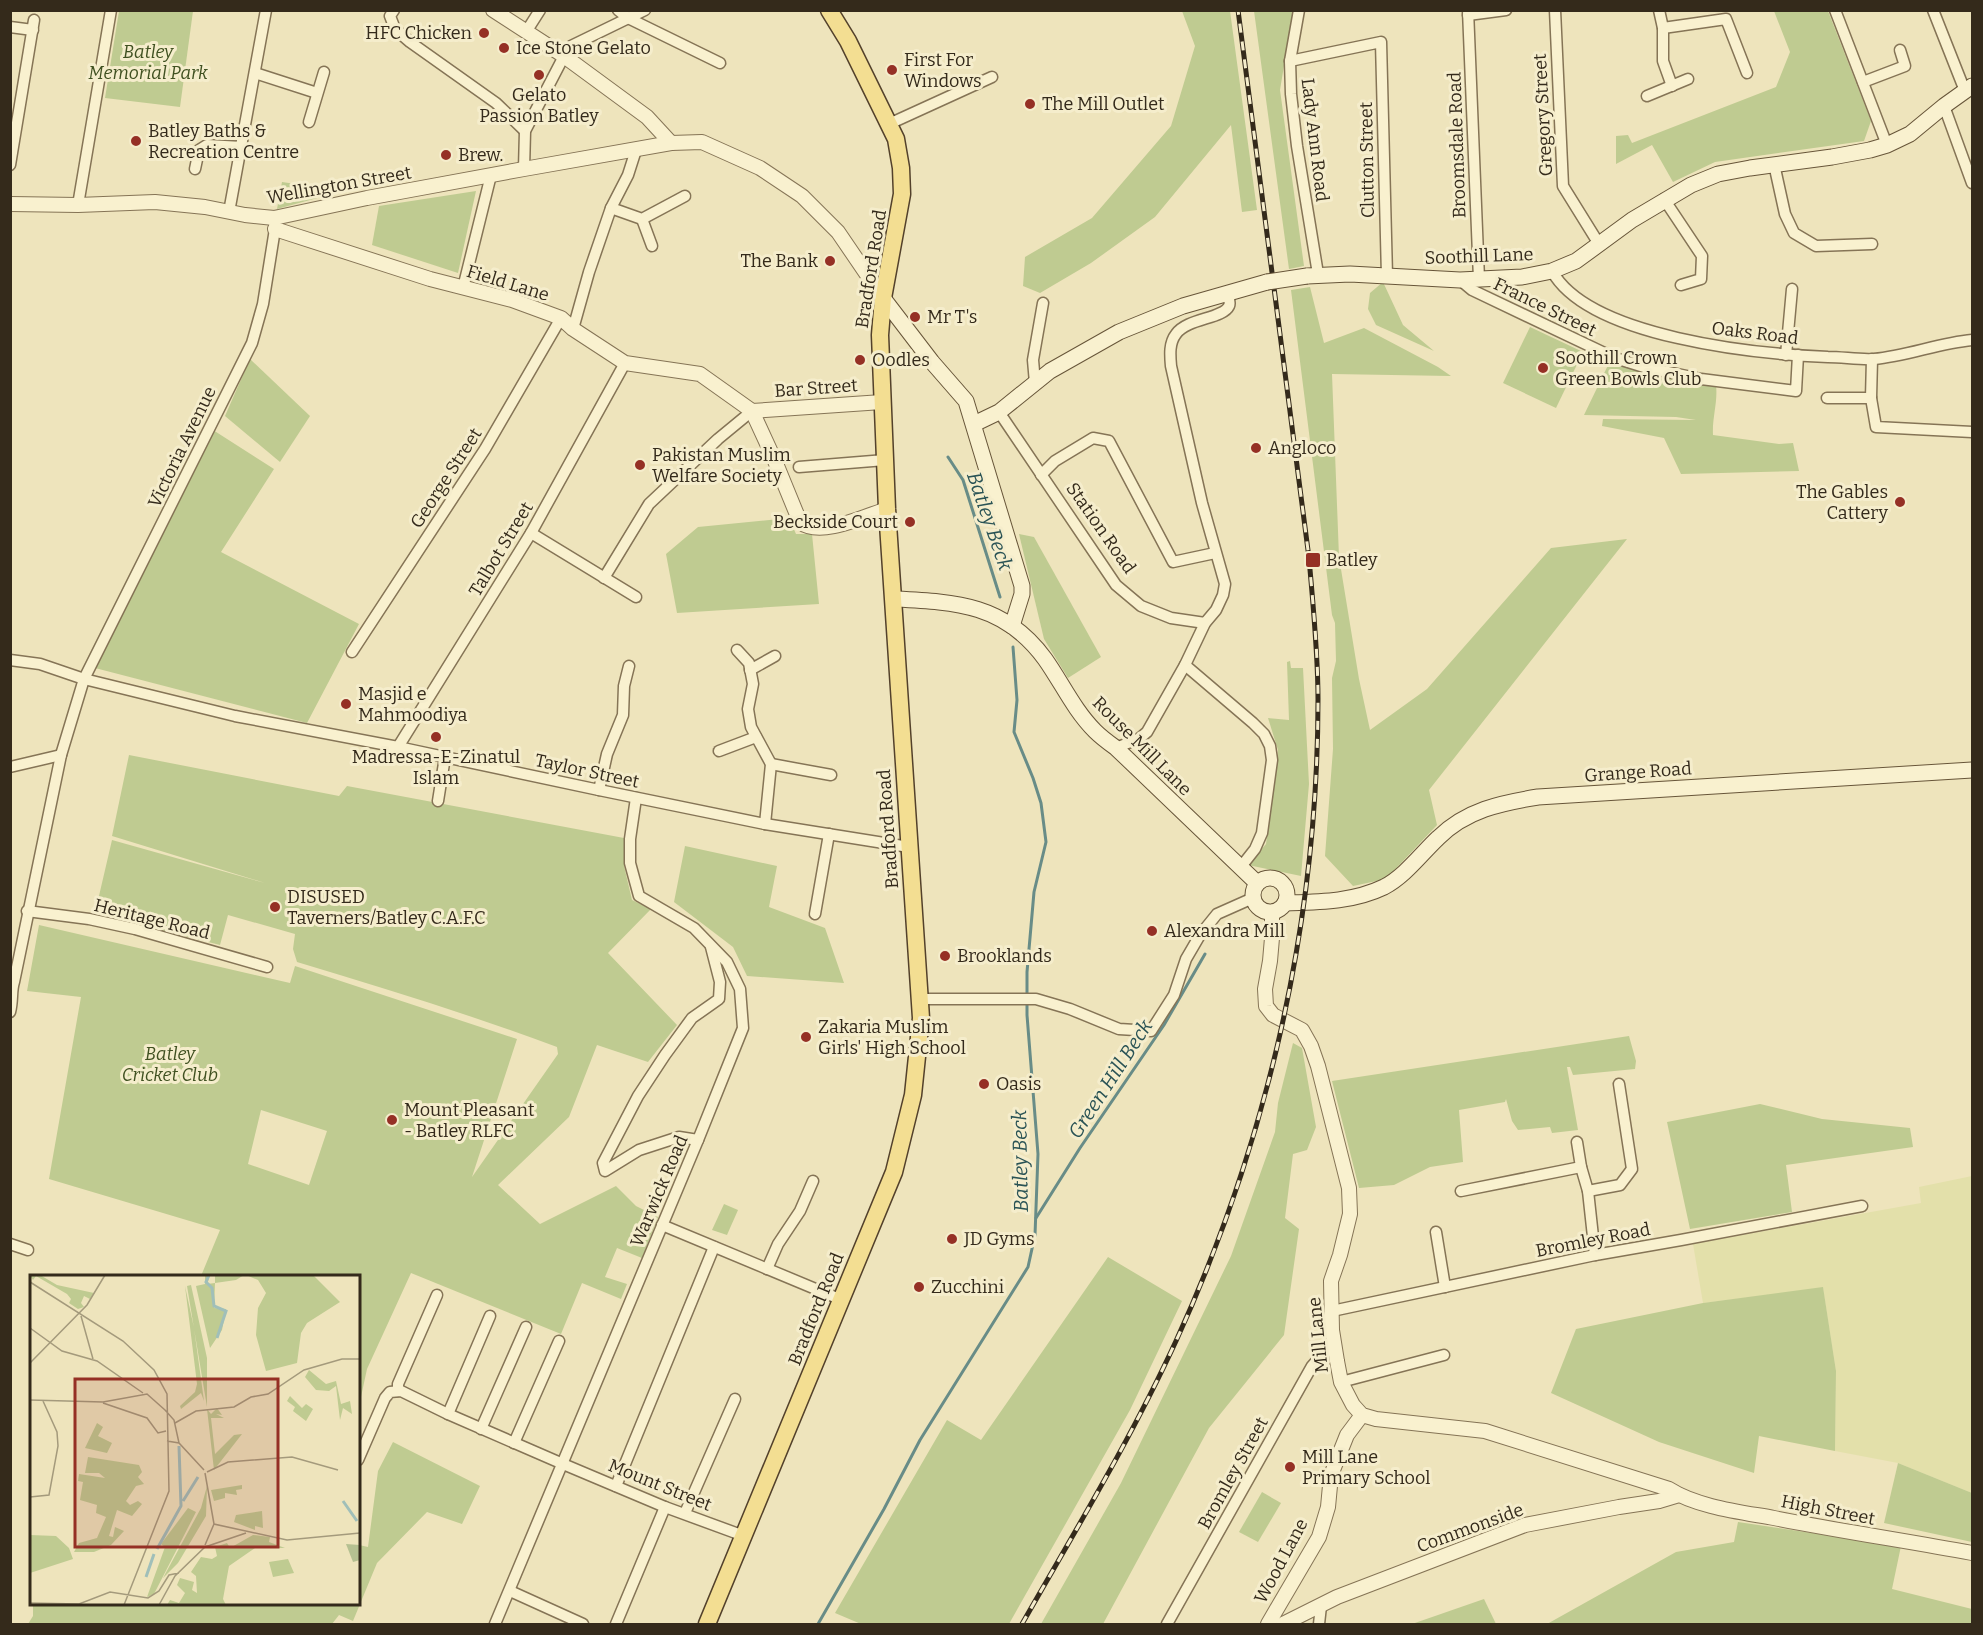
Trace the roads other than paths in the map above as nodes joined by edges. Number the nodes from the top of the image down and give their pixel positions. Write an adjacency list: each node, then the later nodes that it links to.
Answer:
1 (111, 10): 52 (street)
2 (266, 10): 26 (street)
3 (394, 10): 38 (street)
4 (493, 10): 20 (street)
5 (540, 10): 20 (street)
6 (618, 10): 17 (street)
7 (645, 10): 17 (street)
8 (829, 10): 37 (main road, Bradford Road)
9 (1299, 10): 23 (street, Lady Ann Road)
10 (1506, 10): 15 (street)
11 (1555, 10): 57 (street, Gregory Street)
12 (1659, 10): 19 (street)
13 (1835, 10): 30 (street)
14 (1933, 10): 32 (street)
15 (1468, 13): 63 (street, Broomsdale Road)
16 (1724, 15): 19 (street); 27 (street)
17 (627, 18): 22 (street); 24 (street)
18 (10, 27): 44 (street)
19 (1664, 28): 31 (street)
20 (526, 32): 22 (street)
21 (1900, 50): 30 (street)
22 (564, 56): 38 (street); 39 (street)
23 (1290, 61): 61 (street, Lady Ann Road); 62 (street, Clutton Street)
24 (720, 63)
25 (324, 72): 33 (street)
26 (255, 73): 33 (street); 41 (street)
27 (1747, 73)
28 (992, 76): 37 (street)
29 (1688, 79): 31 (street)
30 (1863, 82): 40 (street)
31 (1672, 86): 34 (street)
32 (1969, 88): 35 (main road, Soothill Lane)
33 (316, 93): 36 (street)
34 (1647, 96)
35 (1944, 106): 40 (main road, Soothill Lane); 48 (street)
36 (309, 123)
37 (889, 124): 69 (main road, Bradford Road)
38 (525, 130): 46 (street)
39 (671, 143): 42 (street, Wellington Street); 69 (street, Wellington Street)
40 (1887, 145): 43 (main road, Soothill Lane)
41 (242, 147): 45 (street); 54 (street)
42 (636, 150): 46 (street, Wellington Street); 53 (street)
43 (1774, 164): 50 (main road, Soothill Lane); 58 (street)
44 (10, 165)
45 (195, 169)
46 (524, 169): 47 (street, Wellington Street)
47 (491, 175): 56 (street, Wellington Street); 66 (street)
48 (1972, 183)
49 (685, 196): 55 (street)
50 (1664, 199): 57 (main road, Soothill Lane); 65 (street)
51 (10, 204): 52 (street, Wellington Street)
52 (78, 205): 54 (street, Wellington Street)
53 (611, 208): 55 (street); 72 (street)
54 (229, 212): 56 (street, Wellington Street)
55 (642, 219): 59 (street)
56 (274, 224): 66 (street, Field Lane); 104 (street, Victoria Avenue)
57 (1599, 244): 60 (main road, Soothill Lane)
58 (1872, 244)
59 (652, 246)
60 (1552, 271): 63 (main road, Soothill Lane); 74 (street, Oaks Road)
61 (1313, 275): 62 (main road, Soothill Lane); 68 (main road, Soothill Lane, bridge)
62 (1387, 276): 64 (main road, Soothill Lane)
63 (1479, 279): 64 (main road, Soothill Lane)
64 (1460, 280): 75 (street, France Street)
65 (1681, 285)
66 (463, 288): 71 (street, Field Lane)
67 (1792, 289): 74 (street)
68 (1227, 293): 78 (main road, Soothill Lane); 91 (street)
69 (883, 298): 81 (main road, Bradford Road); 84 (main road)
70 (1043, 303): 78 (street)
71 (561, 318): 72 (street, Field Lane); 98 (street, George Street)
72 (573, 328): 77 (street, Field Lane)
73 (1972, 340): 76 (street, Oaks Road)
74 (1786, 355): 75 (street, Oaks Road)
75 (1798, 356): 76 (street, Oaks Road)
76 (1872, 359): 80 (street)
77 (625, 363): 82 (street, Field Lane); 90 (street, Talbot Street)
78 (1035, 383): 83 (main road, Soothill Lane)
79 (1827, 398): 80 (street)
80 (1871, 398): 85 (street)
81 (882, 402): 82 (street, Bar Street); 86 (main road, Bradford Road)
82 (752, 411): 89 (street, Field Lane); 92 (street)
83 (999, 412): 84 (main road, Soothill Lane); 88 (street, Station Road)
84 (974, 424): 96 (main road)
85 (1972, 432)
86 (885, 460): 87 (street); 89 (main road, Bradford Road)
87 (799, 467)
88 (1041, 475): 91 (street); 95 (street, Station Road)
89 (886, 509): 94 (main road, Bradford Road)
90 (531, 533): 92 (street); 106 (street, Talbot Street)
91 (1215, 553): 95 (street)
92 (604, 578): 93 (street)
93 (636, 597)
94 (894, 599): 96 (main road, Rouse Mill Lane); 120 (main road, Bradford Road)
95 (1205, 623): 101 (street)
96 (1012, 626): 107 (main road, Rouse Mill Lane)
97 (737, 650): 103 (street)
98 (352, 652)
99 (775, 656): 103 (street)
100 (10, 660): 104 (street, Taylor Street)
101 (1185, 665): 107 (street); 121 (street)
102 (629, 666): 115 (street)
103 (750, 670): 105 (street)
104 (84, 680): 106 (street, Taylor Street); 109 (street, Victoria Avenue)
105 (756, 737): 108 (street); 111 (street)
106 (398, 747): 110 (street, Taylor Street)
107 (1116, 748): 121 (main road, Rouse Mill Lane)
108 (719, 751)
109 (61, 755): 112 (street); 124 (street, Victoria Avenue)
110 (445, 757): 115 (street, Taylor Street); 117 (street)
111 (771, 764): 114 (street); 118 (street)
112 (10, 767)
113 (1972, 770): 123 (main road, Grange Road)
114 (831, 775)
115 (598, 790): 116 (street, Taylor Street)
116 (636, 798): 118 (street, Taylor Street); 126 (street, Warwick Road)
117 (438, 801)
118 (765, 824): 119 (street, Taylor Street)
119 (829, 834): 120 (street, Taylor Street); 125 (street)
120 (909, 847): 129 (main road, Bradford Road)
121 (1240, 868): 122 (main road, Rouse Mill Lane)
122 (1255, 890): 123 (main road); 123 (main road); 129 (street)
123 (1281, 902): 149 (street, Mill Lane)
124 (27, 911): 127 (street, Heritage Road); 128 (street, Victoria Avenue)
125 (815, 914)
126 (710, 944): 132 (street, Warwick Road); 132 (street)
127 (267, 967)
128 (11, 988): 130 (street, Victoria Avenue)
129 (920, 999): 148 (main road, Bradford Road)
130 (10, 1012)
131 (1622, 1082): 137 (street)
132 (698, 1140): 139 (street, Warwick Road)
133 (1577, 1142): 134 (street)
134 (1581, 1167): 136 (street); 137 (street)
135 (813, 1181): 145 (street)
136 (1461, 1191)
137 (1588, 1191): 144 (street)
138 (1862, 1206): 144 (street, Bromley Road)
139 (662, 1225): 142 (street); 163 (street, Warwick Road)
140 (1436, 1232): 146 (street)
141 (10, 1244): 143 (street)
142 (714, 1247): 145 (street); 164 (street)
143 (28, 1250)
144 (1595, 1255): 146 (street, Bromley Road)
145 (767, 1269): 148 (street)
146 (1445, 1287): 149 (street, Bromley Road)
147 (440, 1296): 156 (street)
148 (842, 1300): 168 (main road, Bradford Road)
149 (1332, 1311): 153 (street, Mill Lane)
150 (489, 1316): 158 (street)
151 (526, 1327): 160 (street)
152 (559, 1341): 161 (street)
153 (1334, 1341): 155 (street, Mill Lane); 176 (street, Bromley Street)
154 (1444, 1355): 155 (street)
155 (1341, 1382): 159 (street, Mill Lane)
156 (397, 1391): 158 (street, Mount Street); 162 (street)
157 (735, 1399): 167 (street)
158 (448, 1414): 160 (street, Mount Street)
159 (1362, 1415): 165 (street); 177 (street, Wood Lane)
160 (481, 1429): 161 (street, Mount Street)
161 (514, 1443): 163 (street, Mount Street)
162 (360, 1455)
163 (563, 1464): 164 (street, Mount Street); 170 (street, Warwick Road)
164 (616, 1486): 166 (street, Mount Street)
165 (1679, 1495): 169 (street, High Street); 171 (street, Commonside)
166 (665, 1507): 167 (street, Mount Street); 174 (street)
167 (685, 1513): 168 (street, Mount Street)
168 (744, 1536): 175 (main road, Bradford Road)
169 (1972, 1553)
170 (510, 1592): 172 (street, Warwick Road); 173 (street)
171 (1321, 1606): 178 (street, Commonside); 179 (street)
172 (495, 1624)
173 (583, 1624)
174 (616, 1624)
175 (707, 1624)
176 (1167, 1624)
177 (1268, 1624)
178 (1283, 1624)
179 (1319, 1624)

